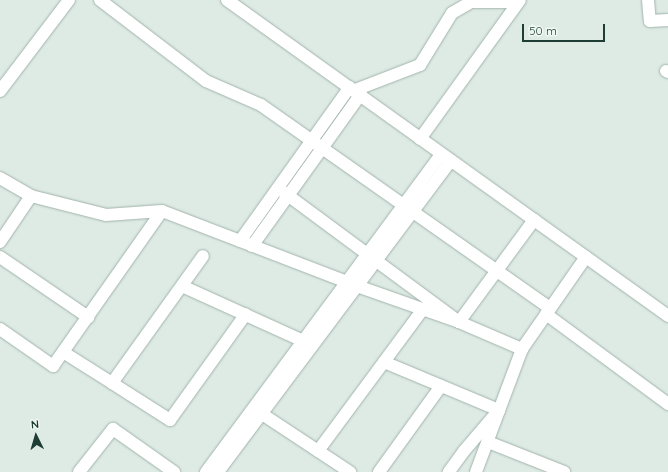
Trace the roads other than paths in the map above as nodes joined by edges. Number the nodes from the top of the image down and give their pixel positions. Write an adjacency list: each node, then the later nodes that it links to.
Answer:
1 (69, 0): 8 (street)
2 (100, 0): 10 (street)
3 (227, 0): 7 (street)
4 (648, 0): 6 (street)
5 (519, 1): 7 (street); 9 (street)
6 (668, 20)
7 (356, 90): 9 (street); 10 (street); 11 (street)
8 (0, 91)
9 (420, 138): 12 (street)
10 (312, 140): 11 (street); 15 (street)
11 (323, 147): 17 (street); 18 (street)
12 (441, 154): 13 (street); 18 (street)
13 (451, 162): 18 (street); 20 (street)
14 (0, 178): 16 (street)
15 (278, 188): 17 (street); 21 (street)
16 (31, 196): 19 (street); 22 (street)
17 (288, 196): 23 (street); 26 (street)
18 (409, 208): 26 (street); 28 (street)
19 (162, 211): 21 (street); 35 (street)
20 (534, 220): 27 (street); 28 (street)
21 (240, 241): 23 (street)
22 (0, 242)
23 (252, 246): 29 (street)
24 (203, 256): 30 (street)
25 (0, 257): 35 (street)
26 (372, 257): 29 (street); 36 (street)
27 (586, 257): 32 (street); 34 (street)
28 (497, 270): 32 (street); 36 (street)
29 (352, 284): 31 (street); 38 (street)
30 (182, 286): 33 (street); 42 (street)
31 (423, 309): 36 (street); 41 (street)
32 (548, 311): 39 (street); 44 (street)
33 (246, 314): 38 (street); 42 (street)
34 (668, 316)
35 (88, 317): 40 (street)
36 (459, 322): 39 (street)
37 (0, 329): 40 (street)
38 (309, 343): 46 (street)
39 (522, 349): 45 (street)
40 (63, 352): 42 (street)
41 (384, 362): 43 (street); 48 (street)
42 (112, 383)
43 (441, 386): 45 (street); 54 (street)
44 (668, 404)
45 (499, 410): 47 (street); 55 (street)
46 (258, 411): 48 (street); 51 (street); 52 (street)
47 (488, 442): 56 (street); 57 (street)
48 (318, 451): 53 (street)
49 (79, 472): 50 (street)
50 (174, 472)
51 (206, 472)
52 (218, 472)
53 (350, 472)
54 (379, 472)
55 (449, 472)
56 (476, 472)
57 (564, 472)

